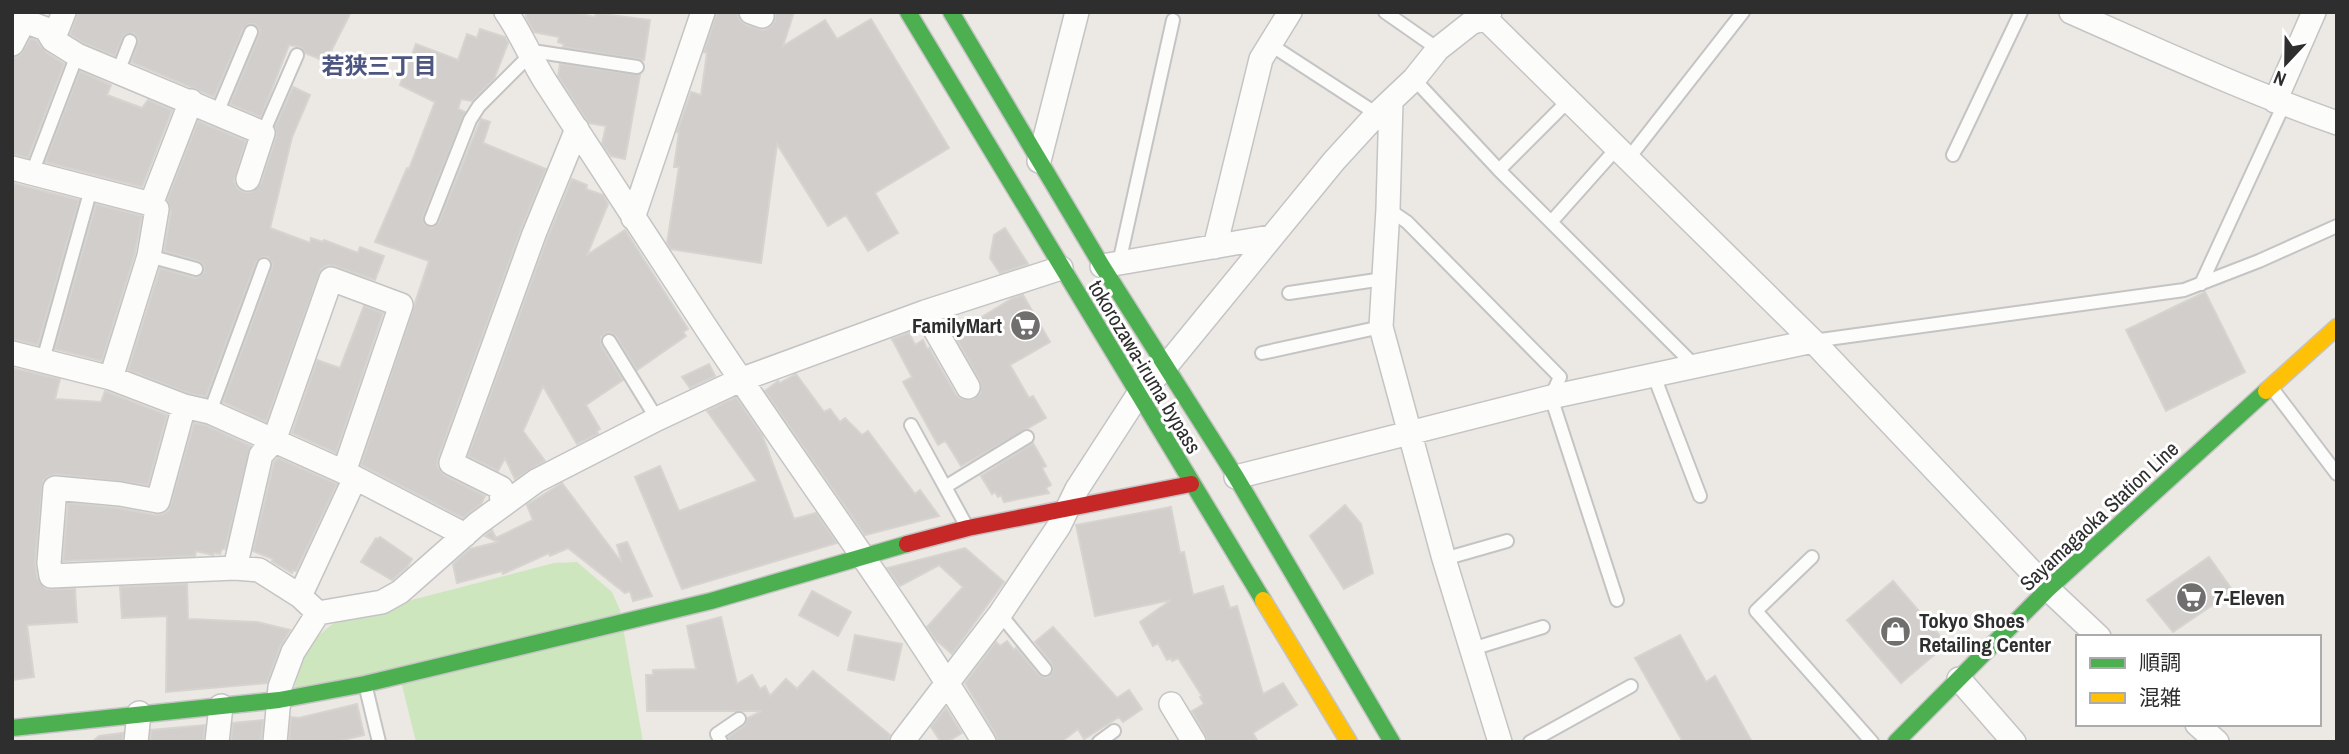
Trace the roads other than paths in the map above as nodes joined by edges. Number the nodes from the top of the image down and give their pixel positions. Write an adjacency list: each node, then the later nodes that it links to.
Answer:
1 (64, 12): 18 (street)
2 (703, 12): 46 (street)
3 (908, 12): 55 (main road, tokorozawa-iruma bypass)
4 (951, 12): 39 (main road, tokorozawa-iruma bypass)
5 (1077, 12): 39 (street)
6 (1290, 12): 21 (street)
7 (1385, 12): 22 (lane)
8 (1743, 12): 37 (lane)
9 (2021, 12): 38 (lane)
10 (2071, 12): 15 (street)
11 (2314, 12): 31 (street)
12 (508, 14): 23 (street)
13 (1485, 14): 22 (street); 30 (street)
14 (24, 17): 18 (street); 20 (street)
15 (2097, 17): 31 (street)
16 (1173, 20): 53 (lane)
17 (251, 33): 33 (lane)
18 (52, 40): 24 (street)
19 (130, 41): 27 (lane)
20 (12, 44)
21 (1270, 45): 32 (lane); 51 (street)
22 (1438, 49): 28 (street)
23 (528, 53): 26 (lane); 35 (street); 47 (lane)
24 (77, 55): 27 (street); 41 (lane)
25 (297, 55): 36 (lane)
26 (636, 67)
27 (118, 72): 29 (street)
28 (1415, 79): 32 (street); 40 (lane)
29 (191, 101): 33 (street); 44 (street)
30 (1568, 101): 37 (street); 40 (lane)
31 (2279, 103): 34 (street); 58 (lane)
32 (1384, 107): 45 (street); 50 (street)
33 (217, 113): 36 (street)
34 (2337, 123)
35 (577, 129): 46 (street); 90 (street)
36 (263, 133): 42 (street)
37 (1622, 154): 48 (lane); 64 (street)
38 (1953, 155)
39 (1040, 161): 53 (main road, tokorozawa-iruma bypass)
40 (1499, 170): 48 (lane)
41 (22, 171): 43 (street)
42 (248, 179)
43 (91, 189): 44 (street); 67 (lane)
44 (151, 204): 52 (street)
45 (1388, 209): 57 (street); 76 (lane)
46 (634, 218): 72 (street)
47 (431, 219)
48 (1552, 221): 69 (lane)
49 (2337, 226): 58 (lane)
50 (1270, 237): 51 (street); 68 (street)
51 (1215, 247): 53 (street)
52 (149, 256): 56 (lane); 71 (street)
53 (1111, 264): 68 (main road, tokorozawa-iruma bypass)
54 (264, 265): 78 (lane)
55 (1061, 268): 60 (street); 75 (main road, tokorozawa-iruma bypass)
56 (197, 269)
57 (1383, 279): 59 (lane); 61 (street)
58 (2201, 284): 64 (lane)
59 (1289, 293)
60 (925, 312): 72 (street); 73 (street)
61 (1381, 327): 66 (lane); 81 (street)
62 (2337, 327): 74 (main road, Sayamagaoka Station Line)
63 (609, 341): 79 (lane)
64 (1813, 341): 69 (street); 99 (street)
65 (12, 353): 67 (street)
66 (1262, 353)
67 (43, 360): 71 (street)
68 (1167, 365): 75 (street); 86 (main road, tokorozawa-iruma bypass)
69 (1696, 367): 70 (street)
70 (1654, 376): 76 (street); 89 (lane)
71 (111, 378): 77 (street)
72 (740, 380): 79 (street); 95 (street)
73 (968, 387)
74 (2271, 387): 84 (lane); 99 (main road, Sayamagaoka Station Line)
75 (1138, 395): 87 (main road, tokorozawa-iruma bypass); 91 (street)
76 (1551, 397): 81 (street); 101 (lane)
77 (184, 406): 78 (street); 98 (street)
78 (210, 412): 83 (street)
79 (657, 419): 90 (street)
80 (911, 425): 88 (lane)
81 (1408, 433): 86 (street); 97 (street)
82 (1027, 438): 88 (lane)
83 (274, 441): 85 (street); 85 (street); 98 (street)
84 (2337, 474)
85 (350, 475): 93 (street); 100 (street)
86 (1236, 477): 133 (main road, tokorozawa-iruma bypass)
87 (1191, 484): 91 (main road); 132 (main road, tokorozawa-iruma bypass)
88 (945, 487): 92 (lane)
89 (1700, 496)
90 (502, 505): 93 (street)
91 (1068, 508): 92 (main road); 103 (street)
92 (968, 528): 95 (main road)
93 (465, 535): 102 (street)
94 (1507, 541): 97 (lane)
95 (863, 555): 109 (street); 110 (main road)
96 (1812, 557): 136 (lane)
97 (1444, 559): 106 (street)
98 (235, 568): 100 (street)
99 (2049, 589): 105 (street); 108 (main road, Sayamagaoka Station Line)
100 (300, 596): 102 (street)
101 (1616, 600)
102 (318, 613): 112 (street)
103 (1000, 614): 107 (lane); 109 (street)
104 (1542, 628): 106 (lane)
105 (2097, 635)
106 (1472, 649): 134 (street)
107 (1045, 668)
108 (1959, 679): 120 (main road, Sayamagaoka Station Line); 139 (street)
109 (947, 681): 115 (street); 129 (street)
110 (365, 684): 112 (main road); 125 (lane)
111 (1631, 686): 135 (lane)
112 (279, 700): 114 (main road); 124 (street)
113 (1171, 704): 131 (street)
114 (221, 706): 116 (main road); 123 (street)
115 (924, 712): 127 (street); 128 (street)
116 (139, 713): 119 (main road); 122 (street)
117 (740, 719): 126 (lane)
118 (2199, 726): 140 (street)
119 (12, 728)
120 (1909, 729): 137 (main road, Sayamagaoka Station Line); 138 (lane)
121 (1114, 731): 130 (lane)
122 (136, 742)
123 (217, 742)
124 (275, 742)
125 (379, 742)
126 (721, 742)
127 (902, 742)
128 (922, 742)
129 (984, 742)
130 (1099, 742)
131 (1194, 742)
132 (1349, 742)
133 (1392, 742)
134 (1500, 742)
135 (1530, 742)
136 (1872, 742)
137 (1896, 742)
138 (1920, 742)
139 (2014, 742)
140 (2217, 742)

